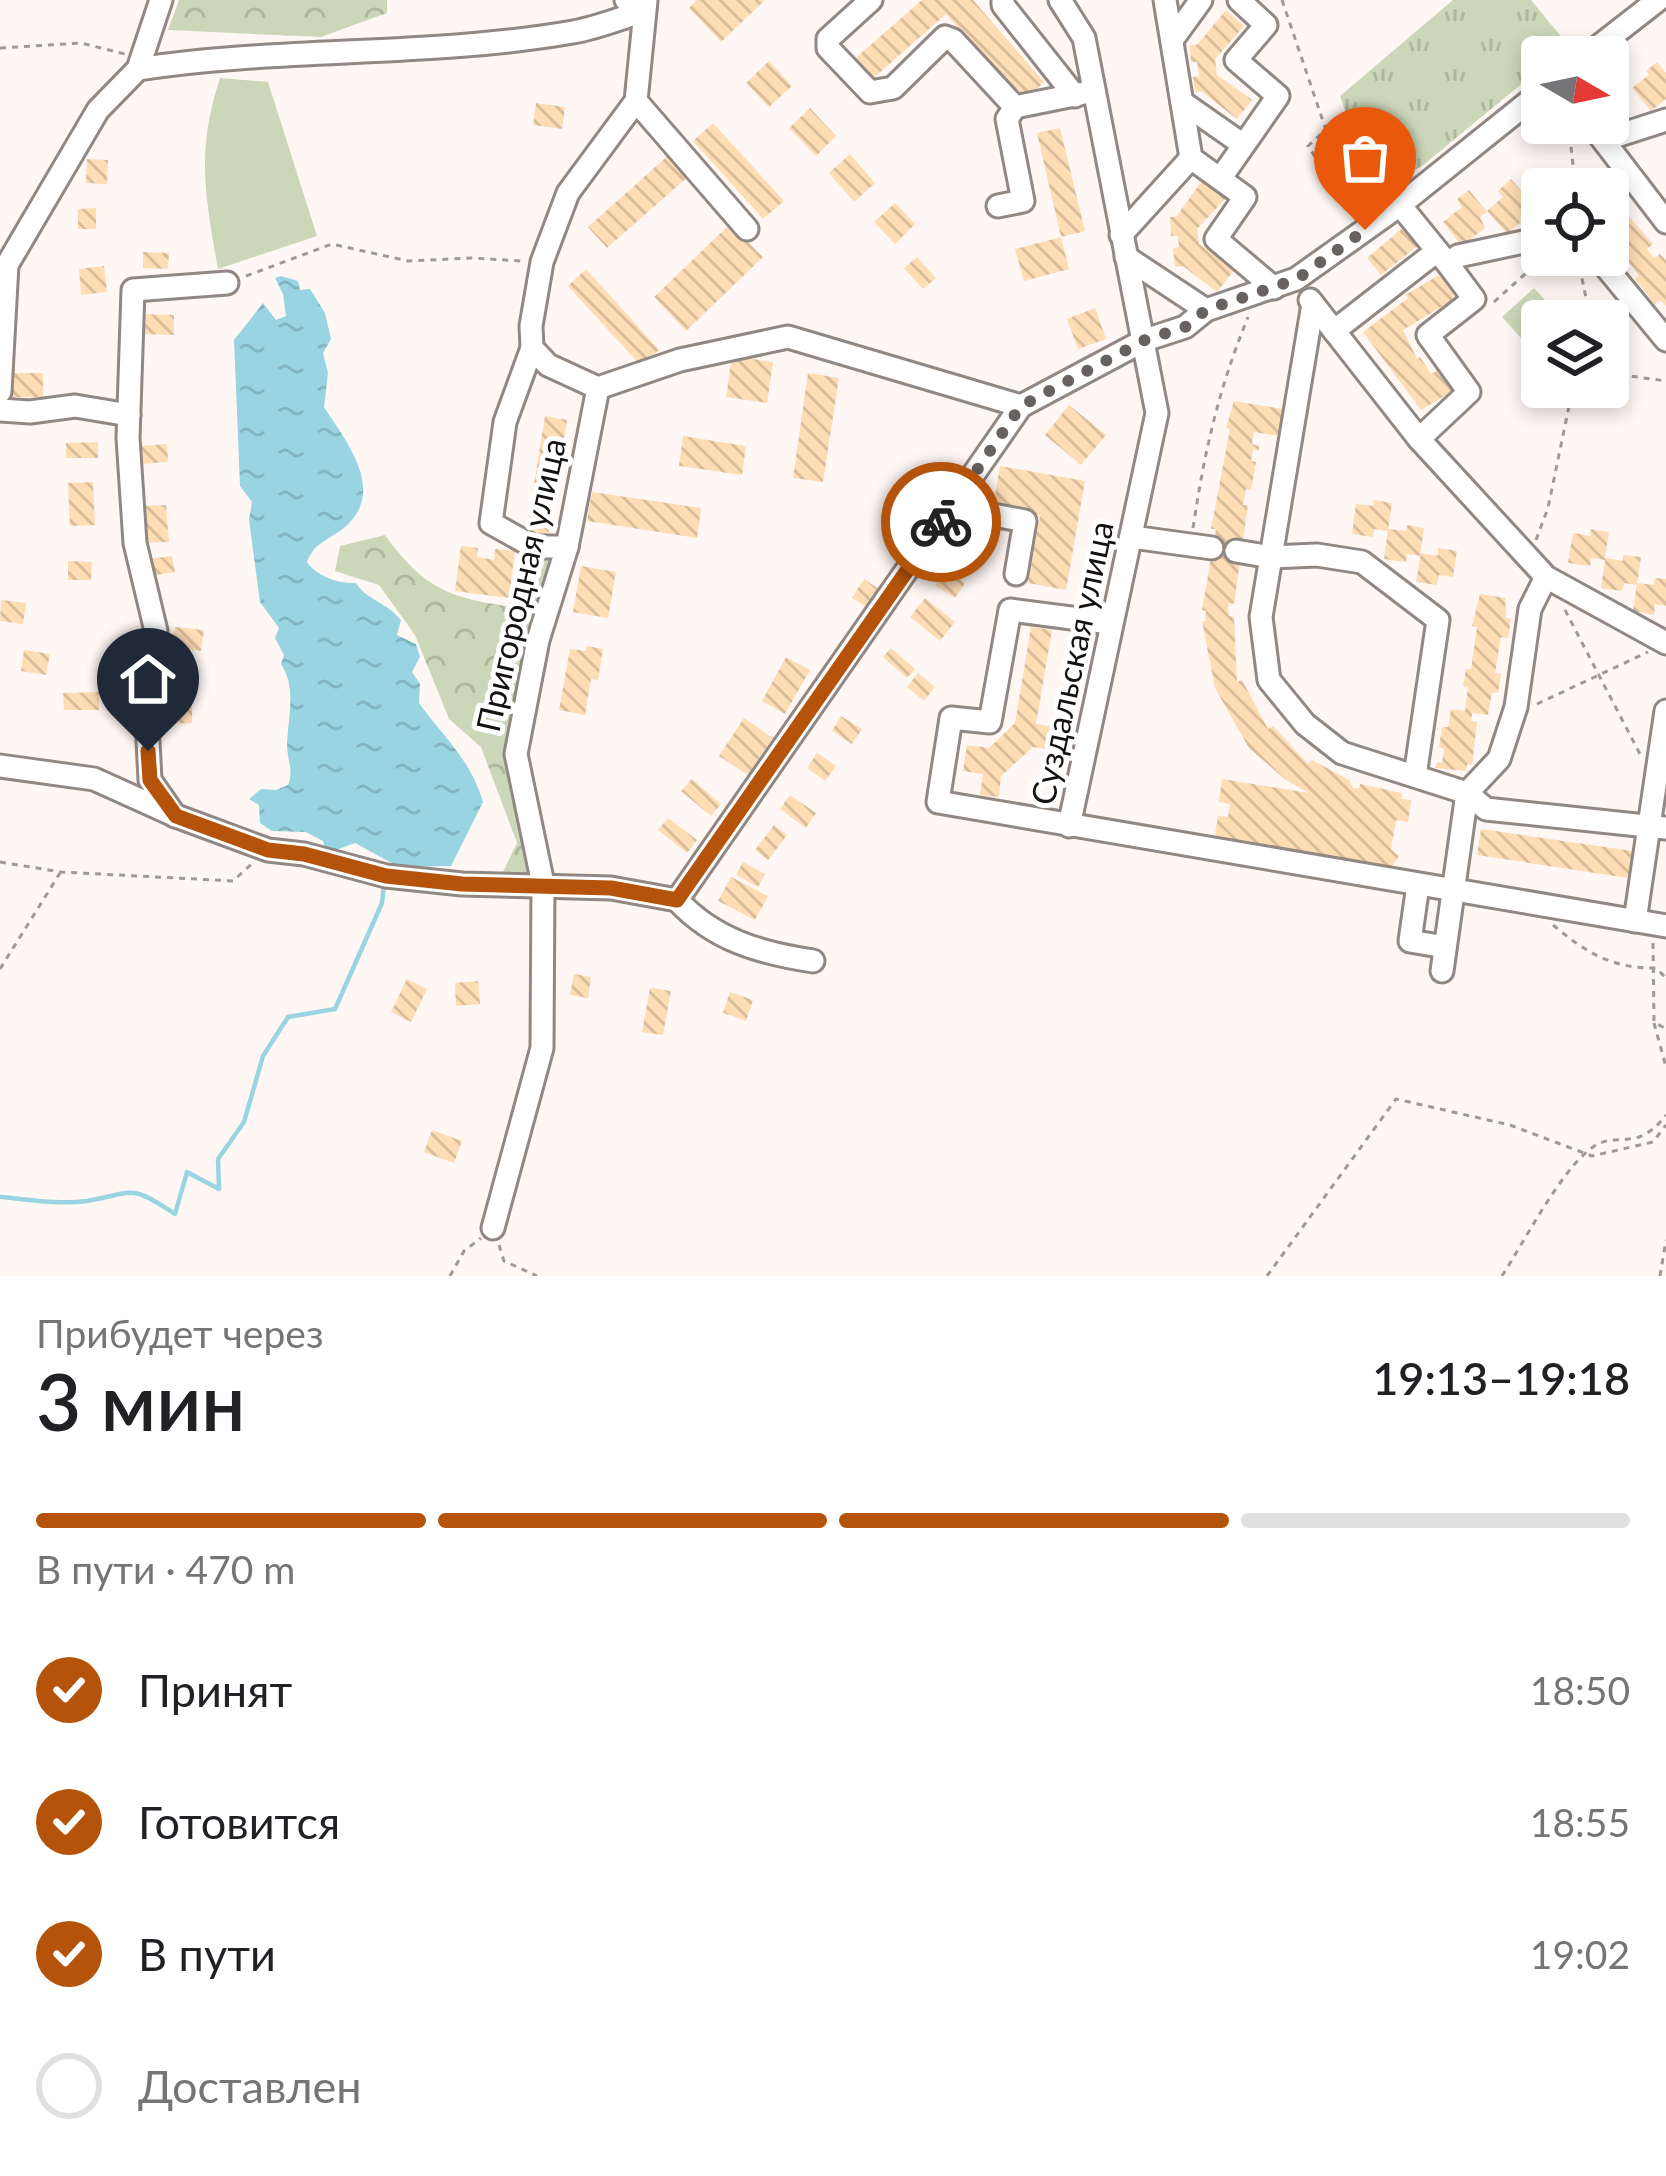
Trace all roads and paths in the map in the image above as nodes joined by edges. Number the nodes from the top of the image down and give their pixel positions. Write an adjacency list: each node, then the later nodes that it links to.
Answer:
1 (161, 0): 14 (street)
2 (871, 0): 18 (street)
3 (1003, 0): 15 (street)
4 (1060, 0): 15 (street, Суздальская улица)
5 (1165, 0): 12 (street)
6 (1201, 0): 12 (street)
7 (1239, 0): 23 (street)
8 (1282, 0): 31 (path)
9 (1658, 0): 11 (street)
10 (639, 4): 14 (street); 16 (street)
11 (1612, 36)
12 (1172, 40): 17 (street)
13 (0, 48): 14 (path)
14 (138, 69): 52 (street)
15 (1085, 93): 18 (street); 34 (street, Суздальская улица)
16 (636, 101): 32 (street); 36 (street)
17 (1182, 102): 23 (street); 24 (street)
18 (1015, 107): 29 (street)
19 (1521, 108): 28 (street)
20 (1666, 120): 21 (street)
21 (1629, 126)
22 (1606, 144): 25 (street)
23 (1242, 145): 27 (street)
24 (1191, 158): 27 (street); 34 (street)
25 (1625, 168)
26 (1629, 174): 30 (street)
27 (1220, 179): 41 (street)
28 (1400, 205): 35 (street); 39 (street)
29 (998, 206)
30 (1666, 222)
31 (1359, 223)
32 (747, 229)
33 (1521, 242): 35 (street)
34 (1124, 246): 44 (street); 46 (street, Суздальская улица)
35 (1443, 258): 45 (street); 57 (street)
36 (542, 262): 40 (path); 48 (street)
37 (1523, 276): 43 (path)
38 (1613, 276): 47 (street)
39 (1297, 279): 41 (street); 42 (street)
40 (227, 283): 56 (street)
41 (1266, 291): 44 (street); 60 (path)
42 (1313, 304): 45 (street); 63 (street)
43 (1487, 308)
44 (1206, 310): 46 (street)
45 (1334, 331): 57 (street)
46 (1145, 340): 53 (street); 59 (street, Суздальская улица)
47 (1666, 340)
48 (532, 348): 51 (street); 61 (street)
49 (1629, 376): 50 (path)
50 (1666, 382)
51 (598, 388): 53 (street); 61 (street, Пригородная улица)
52 (0, 392)
53 (1021, 406): 58 (street)
54 (1569, 408): 64 (path)
55 (0, 410): 56 (street)
56 (129, 415): 77 (street)
57 (1419, 440): 64 (street)
58 (951, 507): 65 (street); 86 (street)
59 (1132, 537): 60 (street); 68 (street, Суздальская улица)
60 (1202, 546)
61 (567, 547): 83 (street, Пригородная улица)
62 (1236, 551): 63 (street)
63 (1271, 557): 74 (street); 74 (street)
64 (1528, 559): 66 (street)
65 (1016, 574)
66 (1546, 578): 69 (street); 72 (street)
67 (1559, 600): 70 (path)
68 (1110, 623): 78 (street, Суздальская улица); 78 (street)
69 (1666, 644): 70 (path)
70 (1600, 672): 72 (path); 75 (path)
71 (1666, 711): 75 (street)
72 (1514, 716): 76 (street)
73 (0, 766): 77 (street)
74 (1415, 776): 76 (street)
75 (1654, 784): 79 (street)
76 (1467, 793): 79 (street); 85 (street)
77 (176, 816): 80 (street)
78 (1069, 826): 84 (street, Суздальская улица)
79 (1657, 826): 88 (street)
80 (268, 850): 82 (path); 83 (street)
81 (0, 862): 82 (path)
82 (61, 872): 92 (path)
83 (543, 884): 86 (street); 101 (street, Пригородная улица)
84 (1418, 885): 85 (street, Суздальская улица); 89 (street)
85 (1453, 891): 87 (street, Суздальская улица); 89 (street)
86 (677, 900): 90 (street)
87 (1540, 905): 88 (street, Суздальская улица); 91 (path)
88 (1651, 923): 91 (path)
89 (1445, 946): 93 (street)
90 (813, 961)
91 (1653, 968): 94 (path); 95 (path)
92 (0, 969)
93 (1442, 971)
94 (1666, 978)
95 (1654, 1022): 96 (path); 97 (path)
96 (1666, 1029)
97 (1666, 1067)
98 (1666, 1115): 100 (path)
99 (1666, 1125): 100 (path)
100 (1585, 1154): 105 (path); 106 (path)
101 (493, 1228): 103 (path); 104 (path)
102 (1666, 1240): 107 (path)
103 (450, 1276)
104 (537, 1276)
105 (1267, 1276)
106 (1502, 1276)
107 (1660, 1276)

